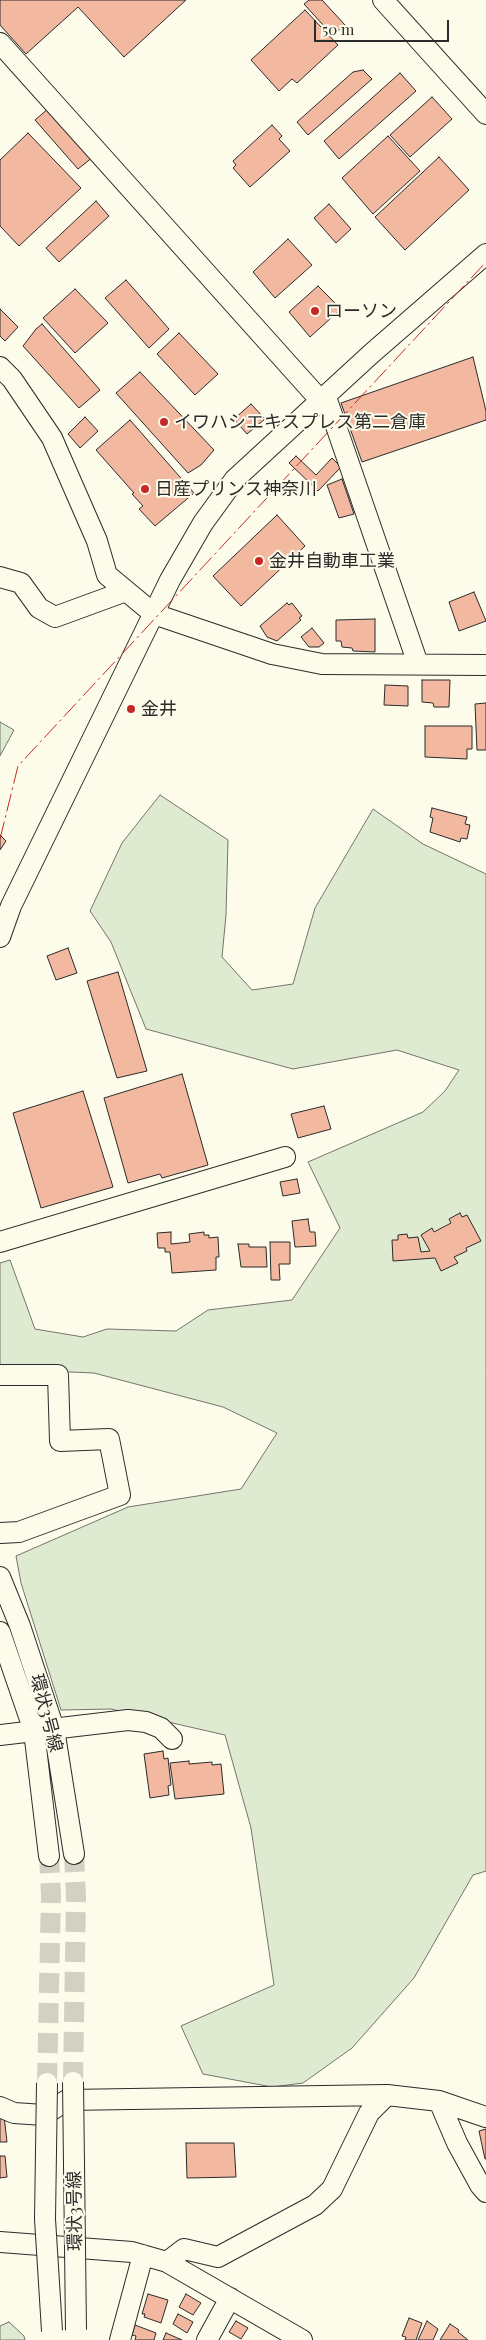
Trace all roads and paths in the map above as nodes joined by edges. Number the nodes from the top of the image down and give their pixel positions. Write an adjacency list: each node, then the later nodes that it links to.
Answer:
1 (383, 0): 3 (street)
2 (0, 43): 6 (street)
3 (486, 114)
4 (486, 254): 6 (street)
5 (0, 366): 8 (street)
6 (324, 399): 9 (street); 10 (street)
7 (0, 577): 8 (street)
8 (126, 591): 9 (street)
9 (154, 614): 10 (street); 12 (street)
10 (418, 664): 11 (street)
11 (486, 665)
12 (0, 938)
13 (285, 1157): 14 (street)
14 (0, 1242)
15 (0, 1375): 16 (street)
16 (0, 1533)
17 (0, 1578): 19 (street, 環状3号線)
18 (0, 1632): 20 (street, 環状3号線)
19 (54, 1729): 20 (street); 22 (street); 23 (street, 環状3号線)
20 (34, 1732): 21 (street); 24 (street, 環状3号線)
21 (0, 1736)
22 (172, 1740)
23 (74, 1854)
24 (49, 1856)
25 (73, 2082): 37 (street, 環状3号線, bridge)
26 (48, 2083): 36 (street, 環状3号線, bridge)
27 (387, 2095): 28 (street); 29 (street); 34 (street)
28 (439, 2101): 30 (street); 31 (street)
29 (0, 2106)
30 (486, 2117)
31 (486, 2192)
32 (0, 2242): 33 (street)
33 (144, 2255): 34 (street); 38 (street)
34 (167, 2262): 35 (street)
35 (230, 2298): 39 (street); 40 (street)
36 (53, 2335)
37 (77, 2335)
38 (120, 2340)
39 (207, 2340)
40 (302, 2340)

